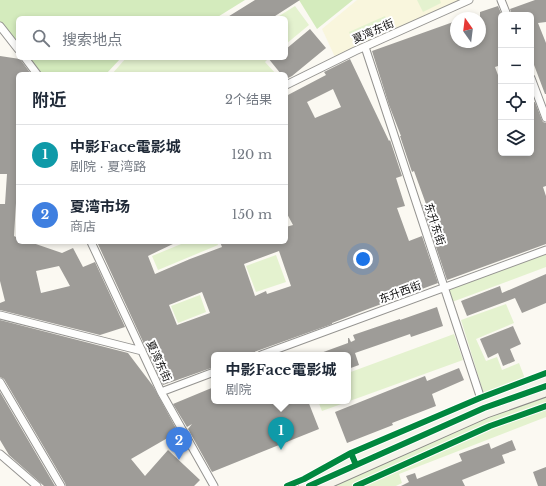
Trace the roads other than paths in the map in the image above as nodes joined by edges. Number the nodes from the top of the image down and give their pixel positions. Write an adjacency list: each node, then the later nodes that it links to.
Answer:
1 (469, 0): 6 (lane, 夏湾东街)
2 (501, 0): 3 (lane)
3 (506, 12)
4 (0, 26): 5 (lane)
5 (16, 46)
6 (365, 47): 9 (lane, 夏湾东街); 14 (lane, 东升东街)
7 (26, 60): 8 (lane)
8 (36, 72)
9 (288, 84)
10 (533, 84): 11 (lane)
11 (546, 118)
12 (92, 244): 16 (lane, 夏湾东街)
13 (546, 250): 14 (lane, 东升西街)
14 (444, 288): 17 (lane, 东升西街); 22 (lane, 东升东街)
15 (0, 315): 16 (lane)
16 (142, 351): 21 (lane, 夏湾东街)
17 (269, 352)
18 (211, 373): 21 (lane)
19 (0, 382): 25 (lane)
20 (546, 386): 22 (street)
21 (161, 392): 26 (lane, 夏湾东街)
22 (484, 408): 27 (street)
23 (0, 454): 24 (lane)
24 (37, 486)
25 (61, 486)
26 (214, 486)
27 (310, 486)

